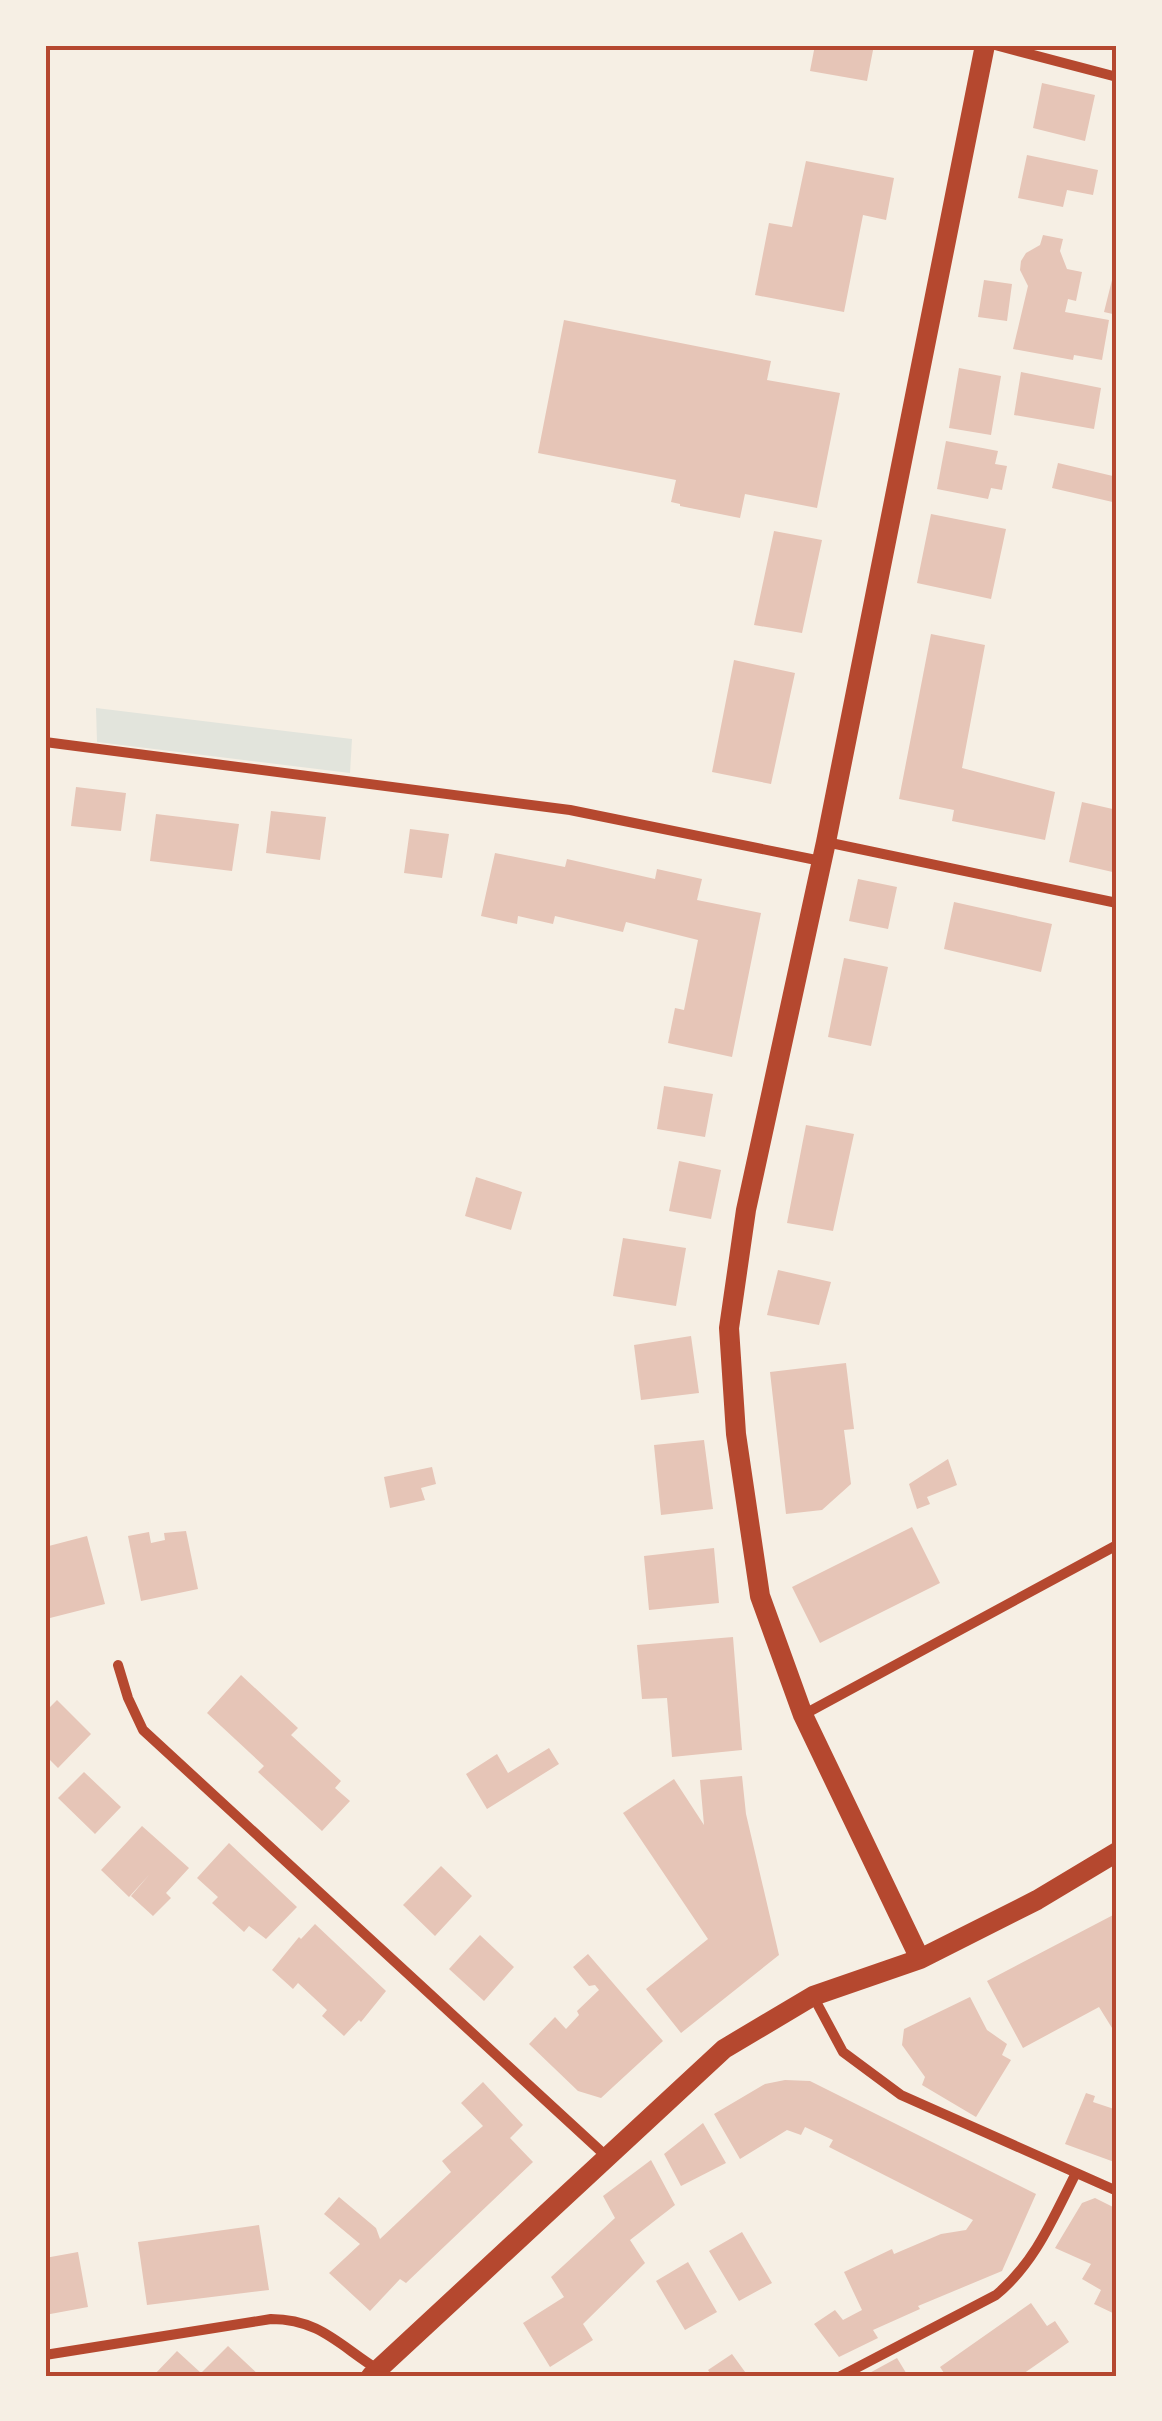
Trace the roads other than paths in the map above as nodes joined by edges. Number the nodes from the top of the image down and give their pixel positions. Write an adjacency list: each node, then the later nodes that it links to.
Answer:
1 (985, 45): 5 (main road)
2 (994, 45): 3 (street)
3 (1117, 76)
4 (45, 742): 5 (street)
5 (824, 852): 6 (street); 9 (main road)
6 (1117, 903)
7 (1117, 1546): 9 (street)
8 (118, 1665): 13 (street)
9 (802, 1715): 11 (main road)
10 (1117, 1852): 11 (main road)
11 (920, 1959): 12 (main road)
12 (813, 1996): 13 (main road); 14 (street)
13 (606, 2156): 17 (main road)
14 (1076, 2173): 15 (street); 18 (street)
15 (1117, 2192)
16 (45, 2355): 17 (street)
17 (375, 2373)
18 (841, 2376)

